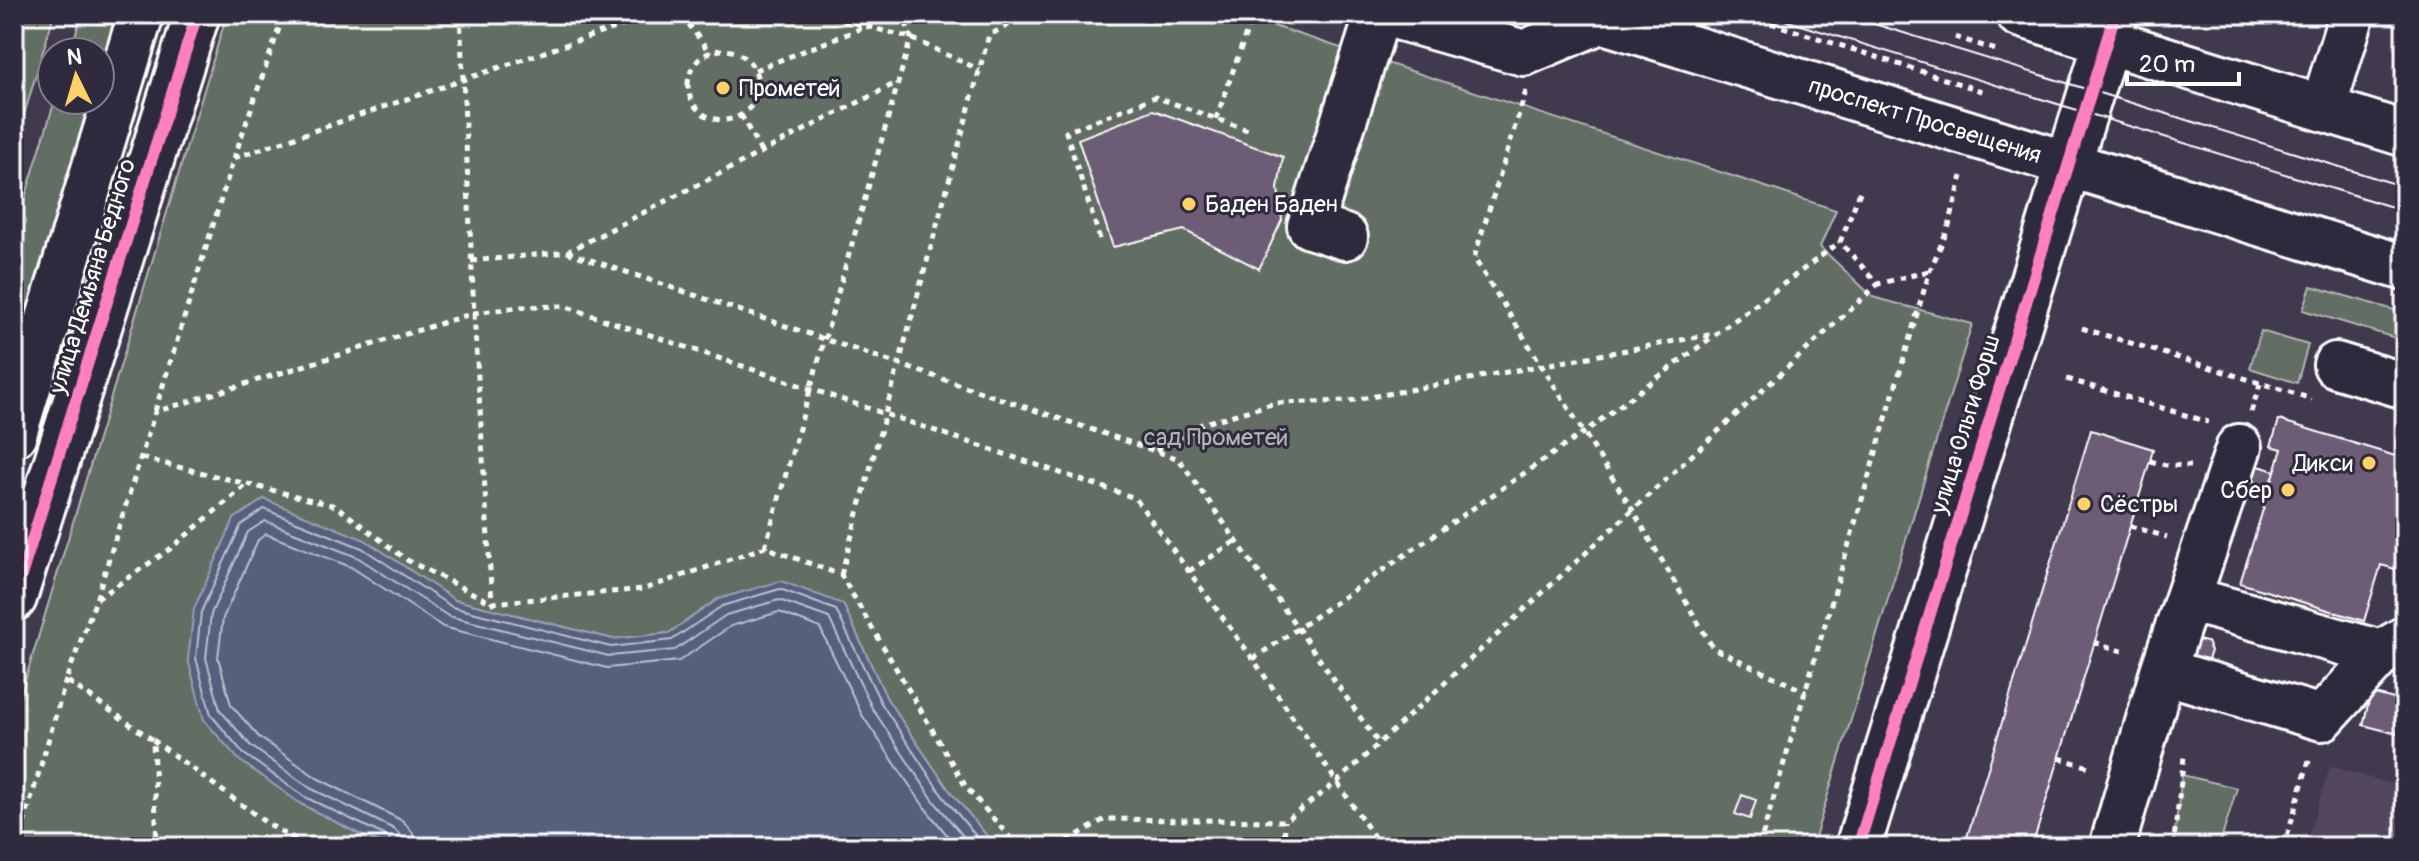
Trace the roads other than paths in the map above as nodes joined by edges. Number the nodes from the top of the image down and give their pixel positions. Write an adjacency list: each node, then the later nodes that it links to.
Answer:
1 (141, 14): 14 (street, улица Демьяна Бедного)
2 (197, 14): 17 (street, улица Демьяна Бедного)
3 (1378, 14): 12 (street)
4 (1387, 14): 6 (street)
5 (2352, 14): 9 (street)
6 (1591, 17): 11 (street, проспект Просвещения)
7 (2111, 28): 8 (street); 9 (street); 11 (street, улица Ольги Форш)
8 (2010, 33)
9 (2323, 108): 10 (street)
10 (2405, 134)
11 (2069, 163): 13 (street, проспект Просвещения); 24 (street, улица Ольги Форш)
12 (1345, 237)
13 (2405, 268)
14 (24, 370): 17 (street); 18 (street, улица Демьяна Бедного)
15 (2330, 384): 16 (street)
16 (2405, 386)
17 (81, 387): 20 (street, улица Демьяна Бедного)
18 (14, 434)
19 (2227, 435): 21 (street)
20 (14, 598)
21 (2188, 599): 22 (street); 23 (street)
22 (2393, 646): 23 (street)
23 (2163, 671): 25 (street)
24 (1858, 847)
25 (2112, 847)

